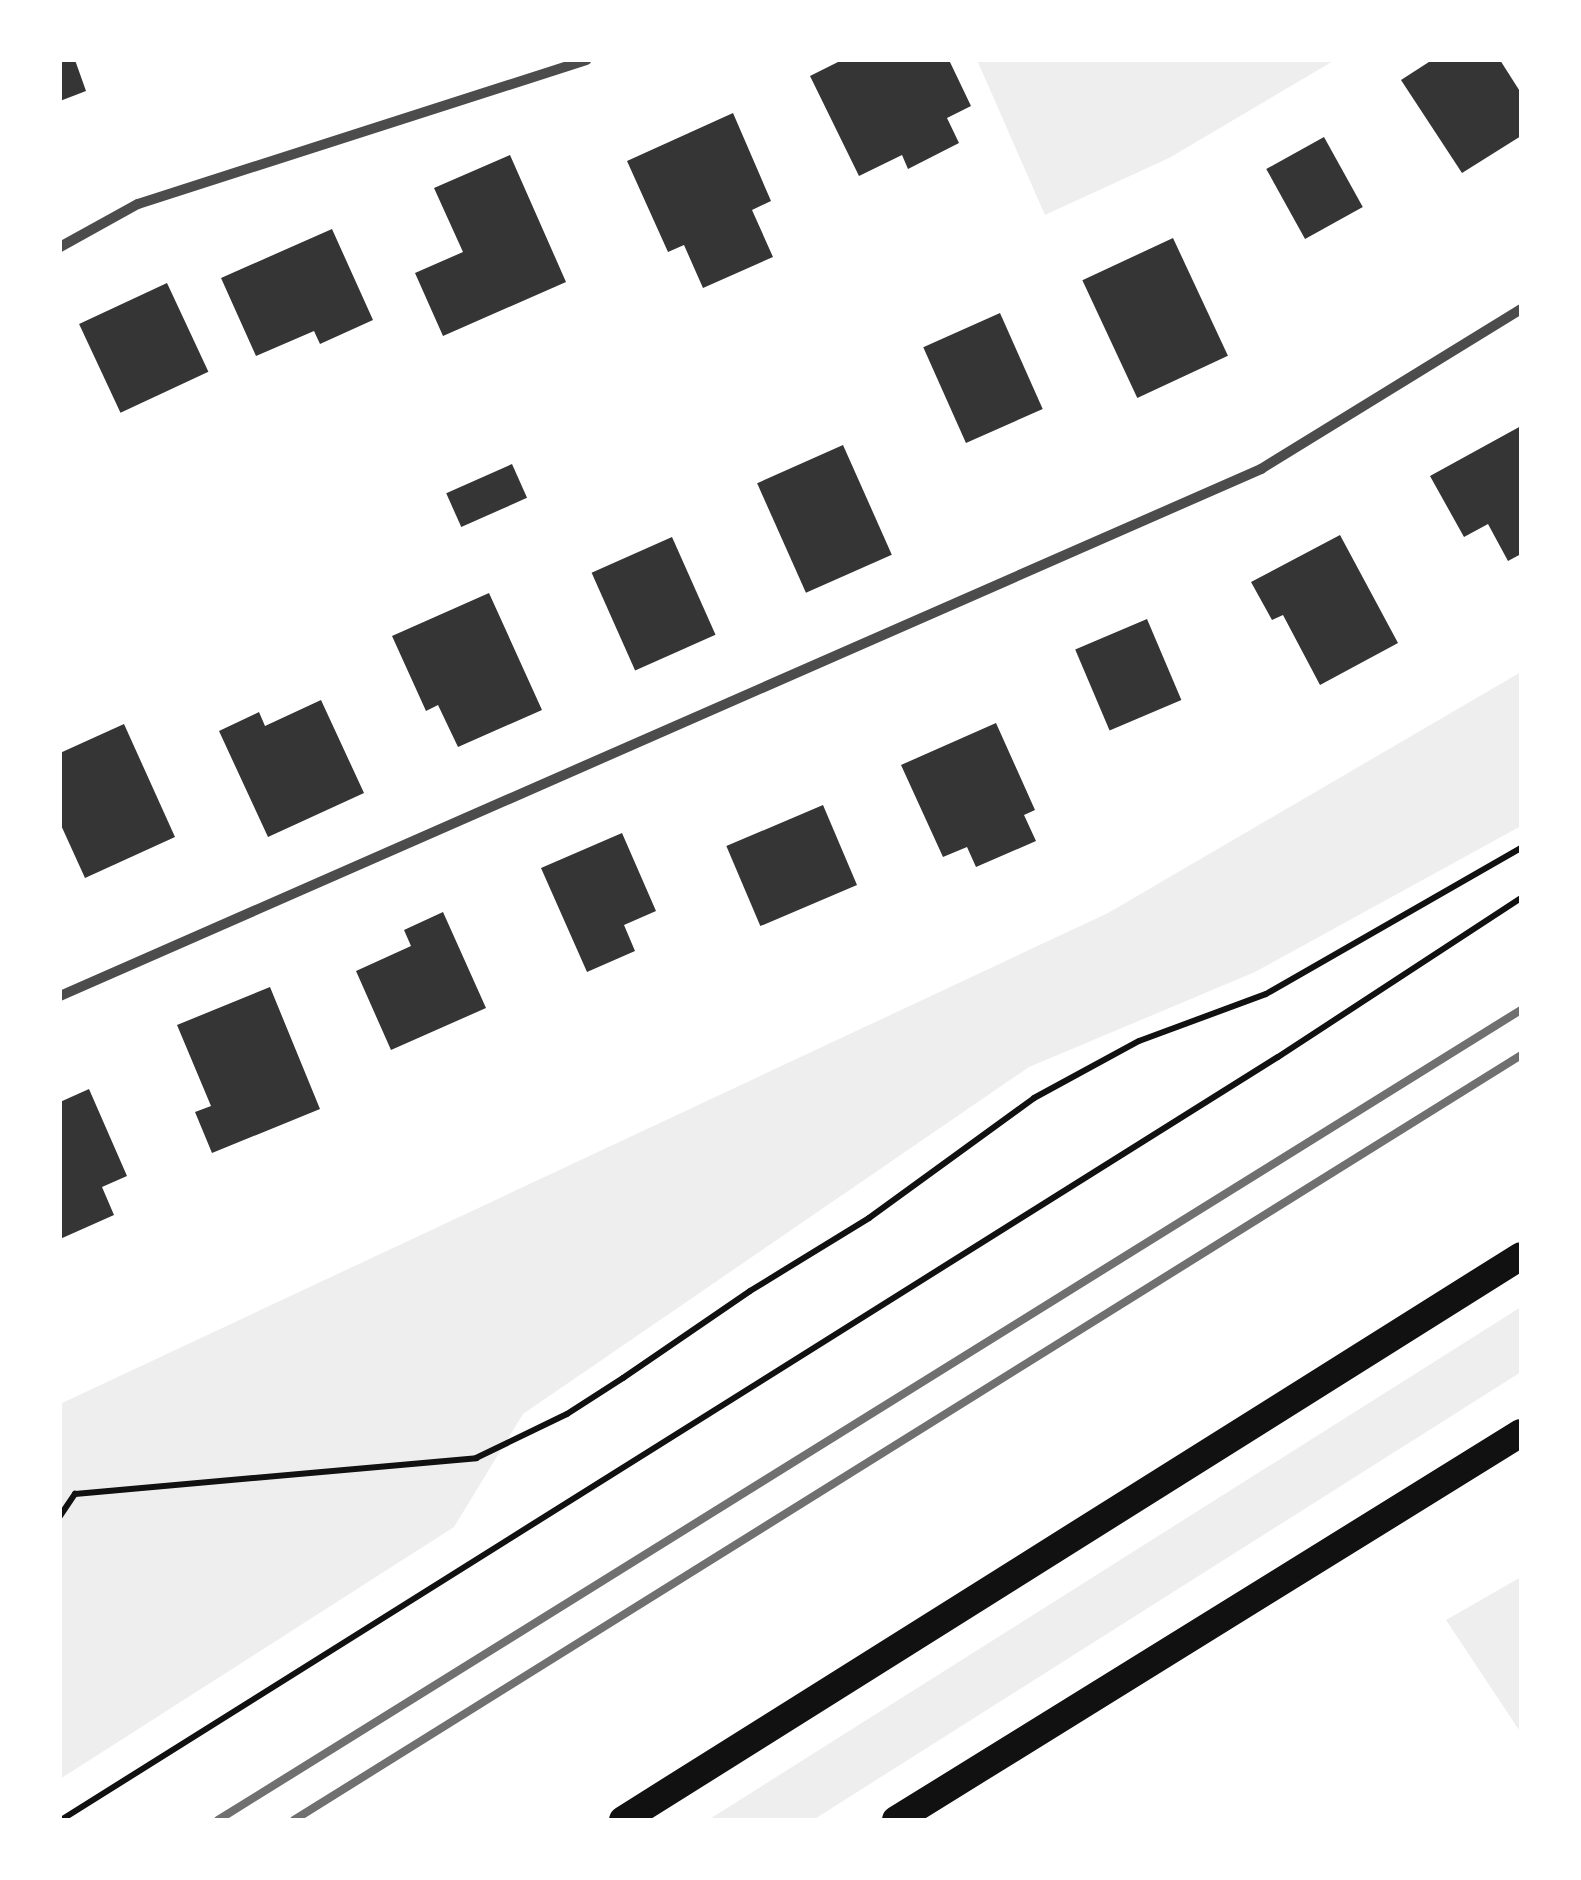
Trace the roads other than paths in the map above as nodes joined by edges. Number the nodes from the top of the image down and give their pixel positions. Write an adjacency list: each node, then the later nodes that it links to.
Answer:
1 (586, 60): 2 (street)
2 (60, 247)
3 (1521, 309): 4 (street)
4 (60, 996)
5 (1521, 1256): 7 (highway)
6 (1521, 1433): 8 (highway)
7 (623, 1820)
8 (896, 1820)

